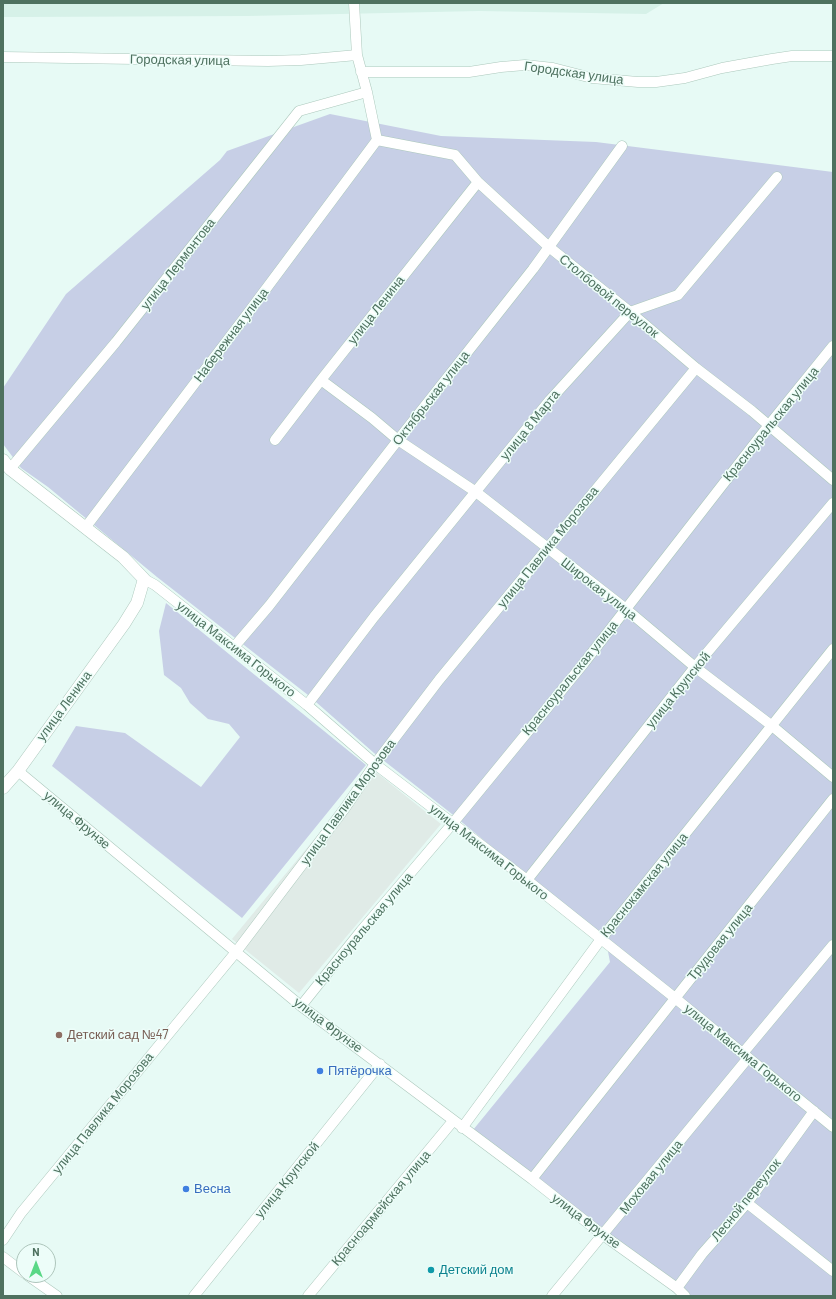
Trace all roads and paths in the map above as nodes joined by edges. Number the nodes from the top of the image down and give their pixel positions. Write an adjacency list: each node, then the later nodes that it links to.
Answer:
1 (354, 3): 2 (street)
2 (357, 55): 4 (street, Городская улица); 5 (street)
3 (833, 56): 5 (street, Городская улица)
4 (3, 57)
5 (361, 72): 6 (street)
6 (367, 92): 7 (street); 19 (street, улица Лермонтова)
7 (377, 140): 10 (street, Столбовой переулок); 23 (street, Набережная улица)
8 (622, 146): 11 (street, Октябрьская улица)
9 (777, 176): 12 (street, улица 8 Марта)
10 (478, 182): 11 (street, Столбовой переулок); 15 (street, улица Ленина)
11 (549, 247): 12 (street, Столбовой переулок); 18 (street, Октябрьская улица)
12 (630, 312): 14 (street, Столбовой переулок); 21 (street, улица 8 Марта)
13 (833, 346): 16 (street, Красноуральская улица)
14 (696, 368): 16 (street, Столбовой переулок); 24 (street, улица Павлика Морозова)
15 (321, 380): 17 (street, улица Ленина); 18 (street, Широкая улица)
16 (769, 424): 20 (street, Столбовой переулок); 26 (street, Красноуральская улица)
17 (275, 440)
18 (398, 440): 21 (street, Широкая улица); 27 (street, Октябрьская улица)
19 (7, 464): 23 (street, улица Максима Горького)
20 (833, 480)
21 (476, 492): 24 (street, Широкая улица); 30 (street, улица 8 Марта)
22 (833, 502): 29 (street, улица Крупской)
23 (85, 528): 25 (street, улица Максима Горького)
24 (547, 548): 26 (street, Широкая улица); 32 (street, улица Павлика Морозова)
25 (144, 579): 27 (street, улица Максима Горького); 33 (street, улица Ленина)
26 (626, 609): 29 (street, Широкая улица); 37 (street, Красноуральская улица)
27 (234, 647): 30 (street, улица Максима Горького)
28 (833, 649): 31 (street, Краснокамская улица)
29 (696, 667): 31 (street, Широкая улица); 38 (street, улица Крупской)
30 (306, 705): 32 (street, улица Максима Горького)
31 (771, 725): 34 (street, Широкая улица); 39 (street, Краснокамская улица)
32 (375, 764): 37 (street, улица Максима Горького); 41 (street, улица Павлика Морозова)
33 (18, 771): 35 (street, улица Ленина); 41 (street, улица Фрунзе)
34 (833, 777)
35 (3, 788)
36 (833, 799): 42 (street, Трудовая улица)
37 (452, 823): 38 (street, улица Максима Горького); 43 (street, Красноуральская улица)
38 (527, 880): 39 (street, улица Максима Горького)
39 (600, 939): 42 (street, улица Максима Горького); 49 (street, Краснокамская улица)
40 (833, 945): 44 (street, Моховая улица)
41 (236, 952): 43 (street, улица Фрунзе); 53 (street, улица Павлика Морозова)
42 (675, 998): 44 (street, улица Максима Горького); 50 (street, Трудовая улица)
43 (301, 1006): 45 (street, улица Фрунзе)
44 (745, 1056): 46 (street, улица Максима Горького); 52 (street, Моховая улица)
45 (380, 1064): 47 (street, улица Фрунзе); 60 (street, улица Крупской)
46 (814, 1111): 48 (street, улица Максима Горького); 51 (street, Лесной переулок)
47 (453, 1120): 49 (street, улица Фрунзе); 61 (street, Красноармейская улица)
48 (833, 1127)
49 (462, 1128): 50 (street, улица Фрунзе)
50 (532, 1179): 52 (street, улица Фрунзе)
51 (747, 1202): 56 (street); 58 (street, Лесной переулок)
52 (603, 1235): 58 (street, улица Фрунзе); 62 (street, Моховая улица)
53 (3, 1240)
54 (3, 1257): 55 (street)
55 (16, 1267)
56 (833, 1271)
57 (38, 1283): 59 (street)
58 (677, 1288): 63 (street, улица Фрунзе)
59 (56, 1296)
60 (194, 1296)
61 (308, 1296)
62 (552, 1296)
63 (685, 1296)

